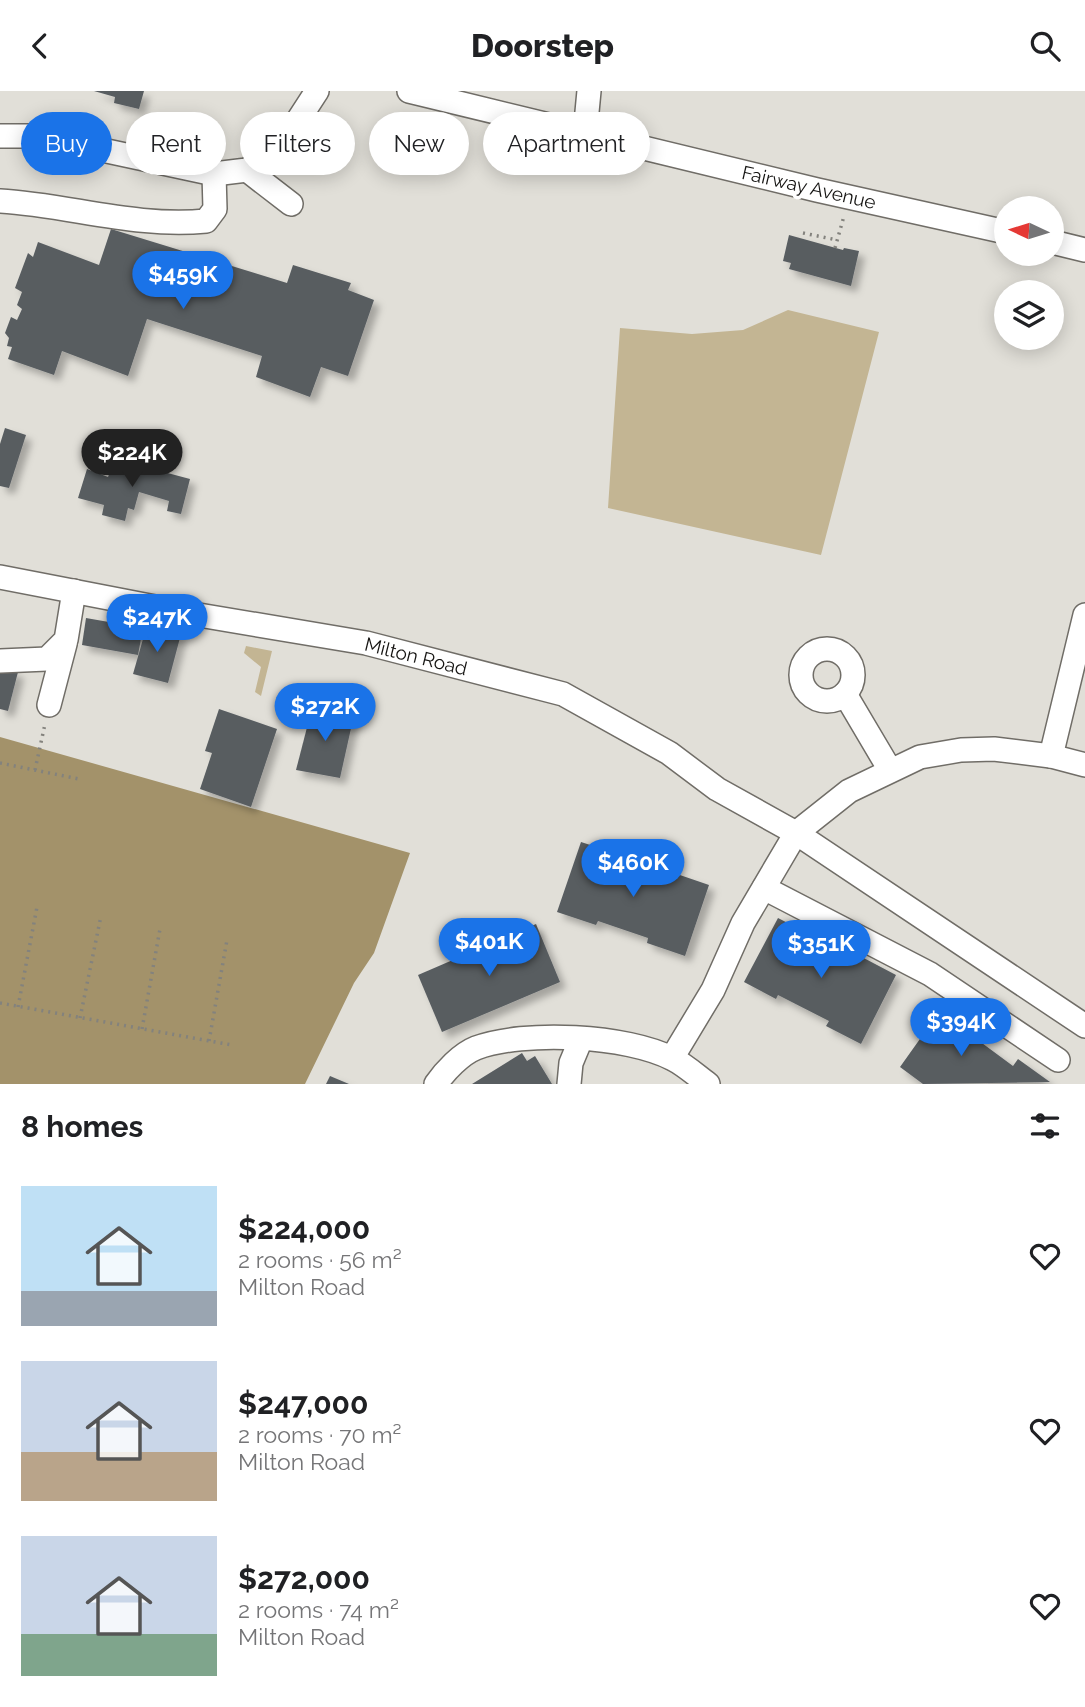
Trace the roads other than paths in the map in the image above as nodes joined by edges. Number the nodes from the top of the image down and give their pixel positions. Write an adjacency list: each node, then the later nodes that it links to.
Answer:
1 (317, 91): 4 (street)
2 (409, 91): 5 (street, Fairway Avenue)
3 (589, 91): 6 (street)
4 (303, 112)
5 (499, 112)
6 (586, 112)
7 (0, 136): 9 (street)
8 (650, 148): 14 (street, Fairway Avenue)
9 (126, 156)
10 (214, 175): 12 (street)
11 (253, 175): 13 (street)
12 (0, 201)
13 (291, 204)
14 (994, 229)
15 (1064, 245): 16 (street)
16 (1085, 250)
17 (0, 577): 18 (street, Milton Road)
18 (74, 591): 20 (street); 27 (street, Milton Road)
19 (1085, 615): 24 (street)
20 (65, 640): 21 (street); 23 (street)
21 (0, 661)
22 (845, 694): 26 (street)
23 (49, 705)
24 (1051, 756): 25 (street); 26 (street)
25 (1085, 765)
26 (890, 770): 27 (street)
27 (796, 833): 28 (street); 29 (street, Milton Road)
28 (764, 888): 31 (street); 32 (street)
29 (1085, 1027)
30 (580, 1038): 31 (street); 33 (street); 34 (street)
31 (672, 1058): 35 (street)
32 (1058, 1060)
33 (436, 1084)
34 (569, 1084)
35 (708, 1084)

